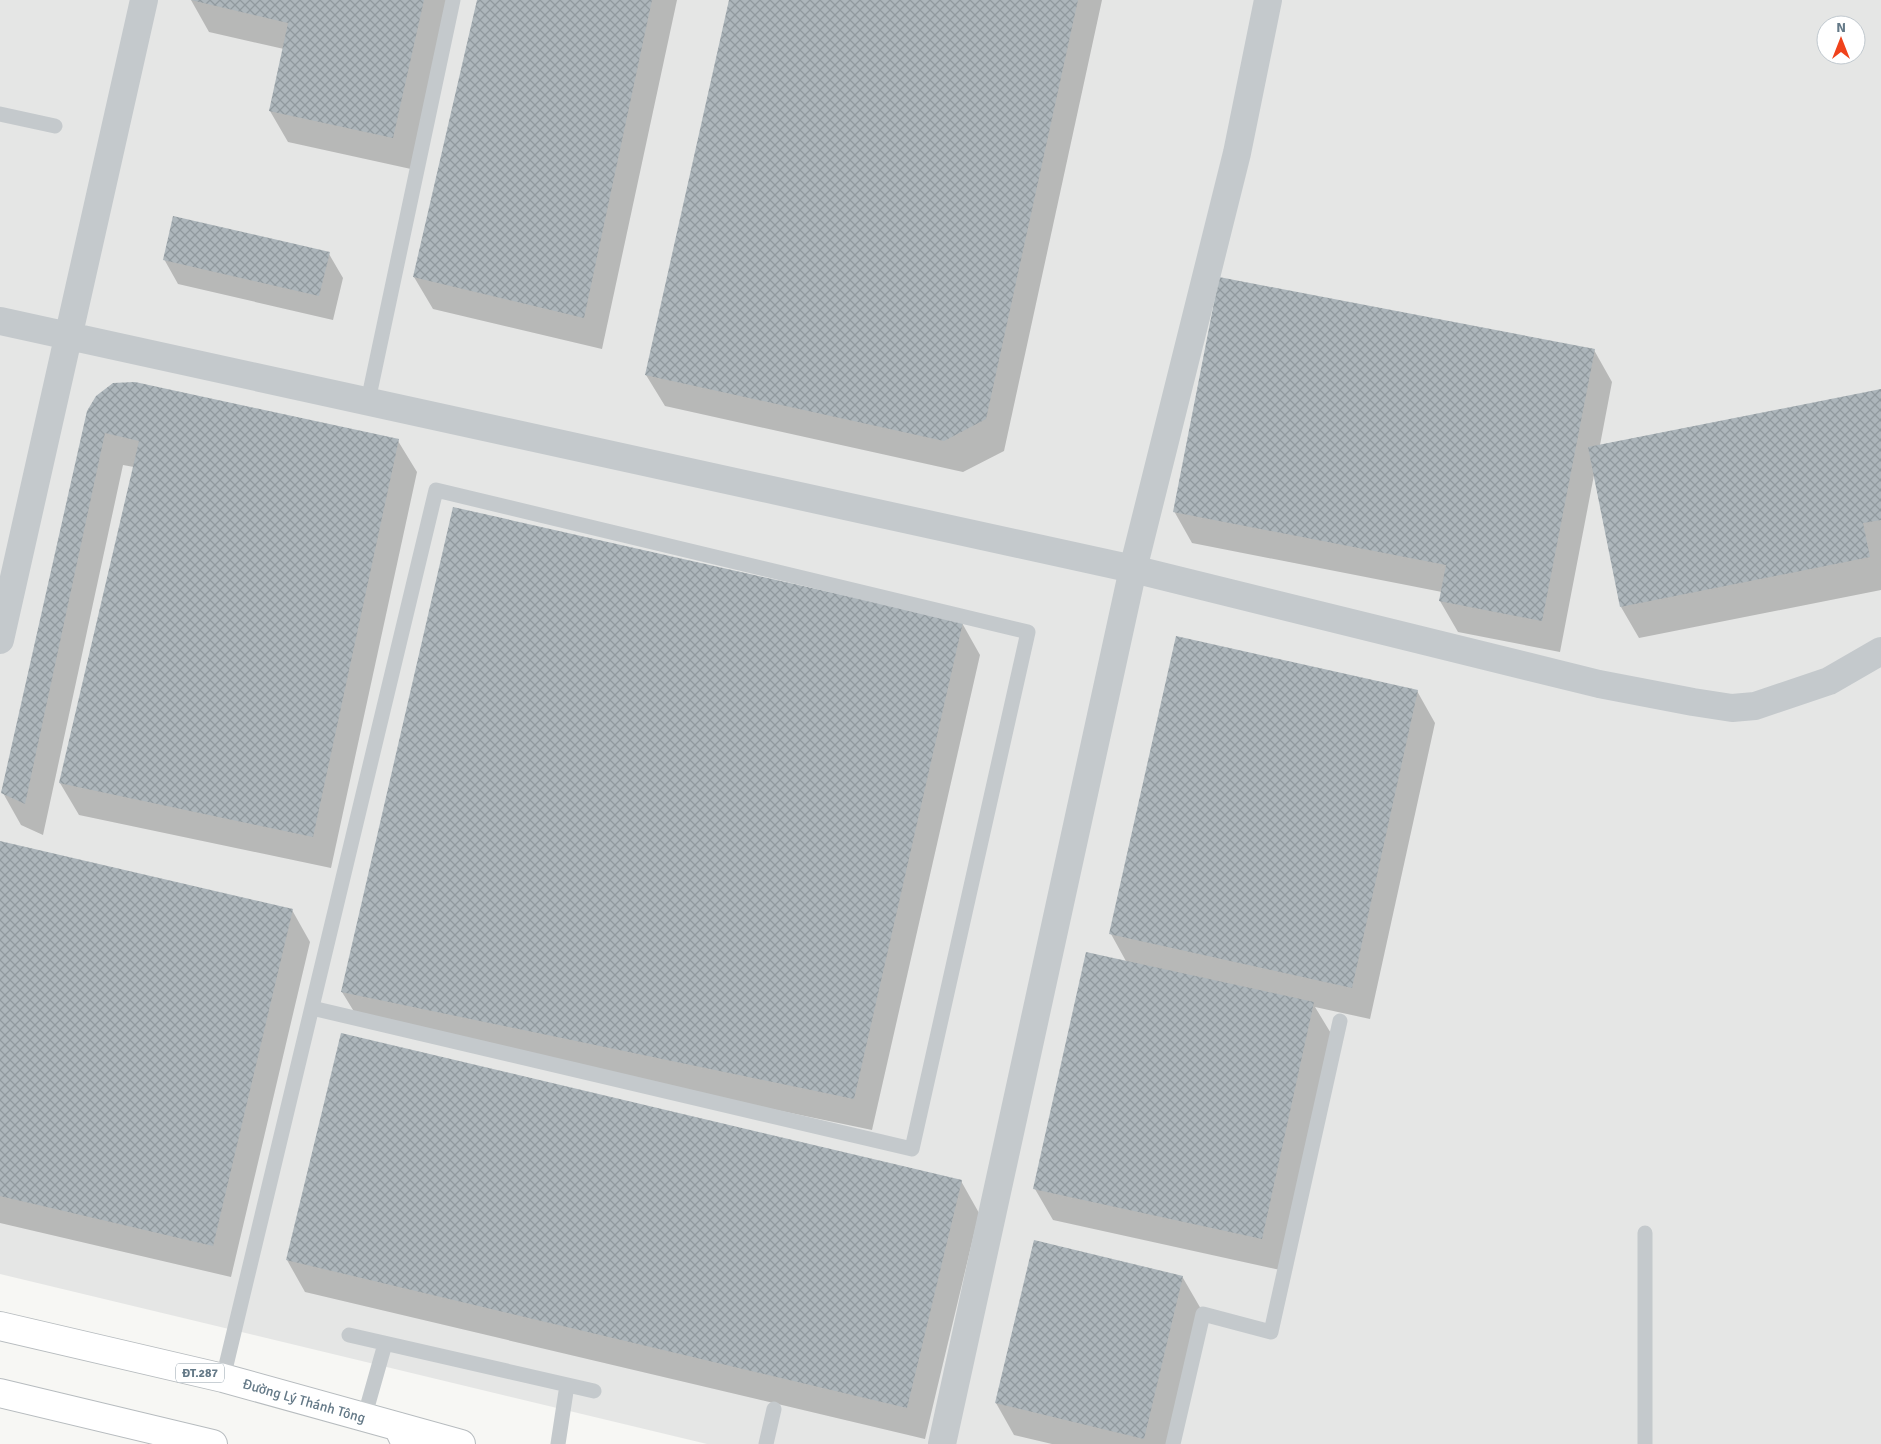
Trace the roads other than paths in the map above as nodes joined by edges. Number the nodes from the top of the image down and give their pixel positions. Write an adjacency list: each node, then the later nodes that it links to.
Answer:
1 (144, 0): 7 (street)
2 (454, 0): 8 (lane)
3 (1268, 0): 9 (street)
4 (0, 114): 5 (lane)
5 (54, 126)
6 (0, 321): 7 (street)
7 (67, 336): 8 (street); 10 (street)
8 (368, 401): 9 (street)
9 (1133, 569): 11 (street); 30 (street)
10 (0, 640)
11 (1881, 652)
12 (312, 1008): 12 (lane); 18 (lane)
13 (1340, 1021): 31 (lane)
14 (1644, 1233): 32 (lane)
15 (0, 1326): 18 (main road, Đường Lý Thánh Tông / ĐT.287)
16 (349, 1336): 17 (lane)
17 (385, 1344): 19 (lane); 23 (lane)
18 (223, 1378): 23 (main road, Đường Lý Thánh Tông / ĐT.287)
19 (567, 1384): 20 (lane); 28 (lane)
20 (594, 1391)
21 (0, 1393): 25 (main road)
22 (774, 1409): 29 (lane)
23 (364, 1418): 24 (main road, Đường Lý Thánh Tông / ĐT.287)
24 (402, 1436): 27 (main road, Đường Lý Thánh Tông / ĐT.287)
25 (173, 1439): 26 (main road)
26 (213, 1444)
27 (461, 1444)
28 (558, 1444)
29 (766, 1444)
30 (942, 1444)
31 (1173, 1444)
32 (1644, 1444)

